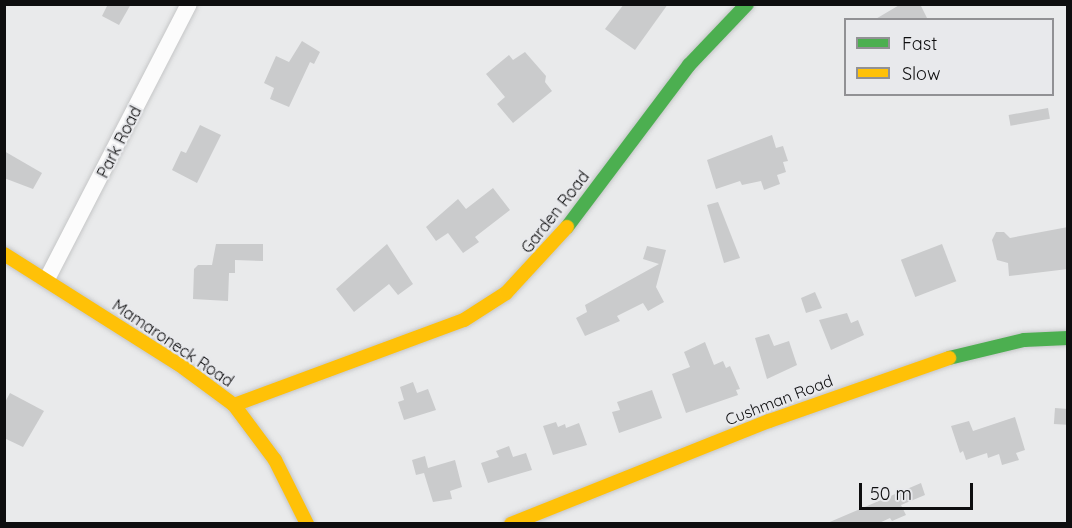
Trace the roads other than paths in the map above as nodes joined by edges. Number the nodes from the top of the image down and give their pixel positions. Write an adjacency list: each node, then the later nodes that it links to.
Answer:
1 (189, 4): 4 (street, Park Road)
2 (747, 4): 6 (street, Garden Road)
3 (4, 254): 4 (street, Mamaroneck Road)
4 (47, 279): 6 (street, Mamaroneck Road)
5 (1068, 338): 8 (street, Cushman Road)
6 (234, 405): 7 (street, Mamaroneck Road)
7 (307, 524)
8 (511, 524)

